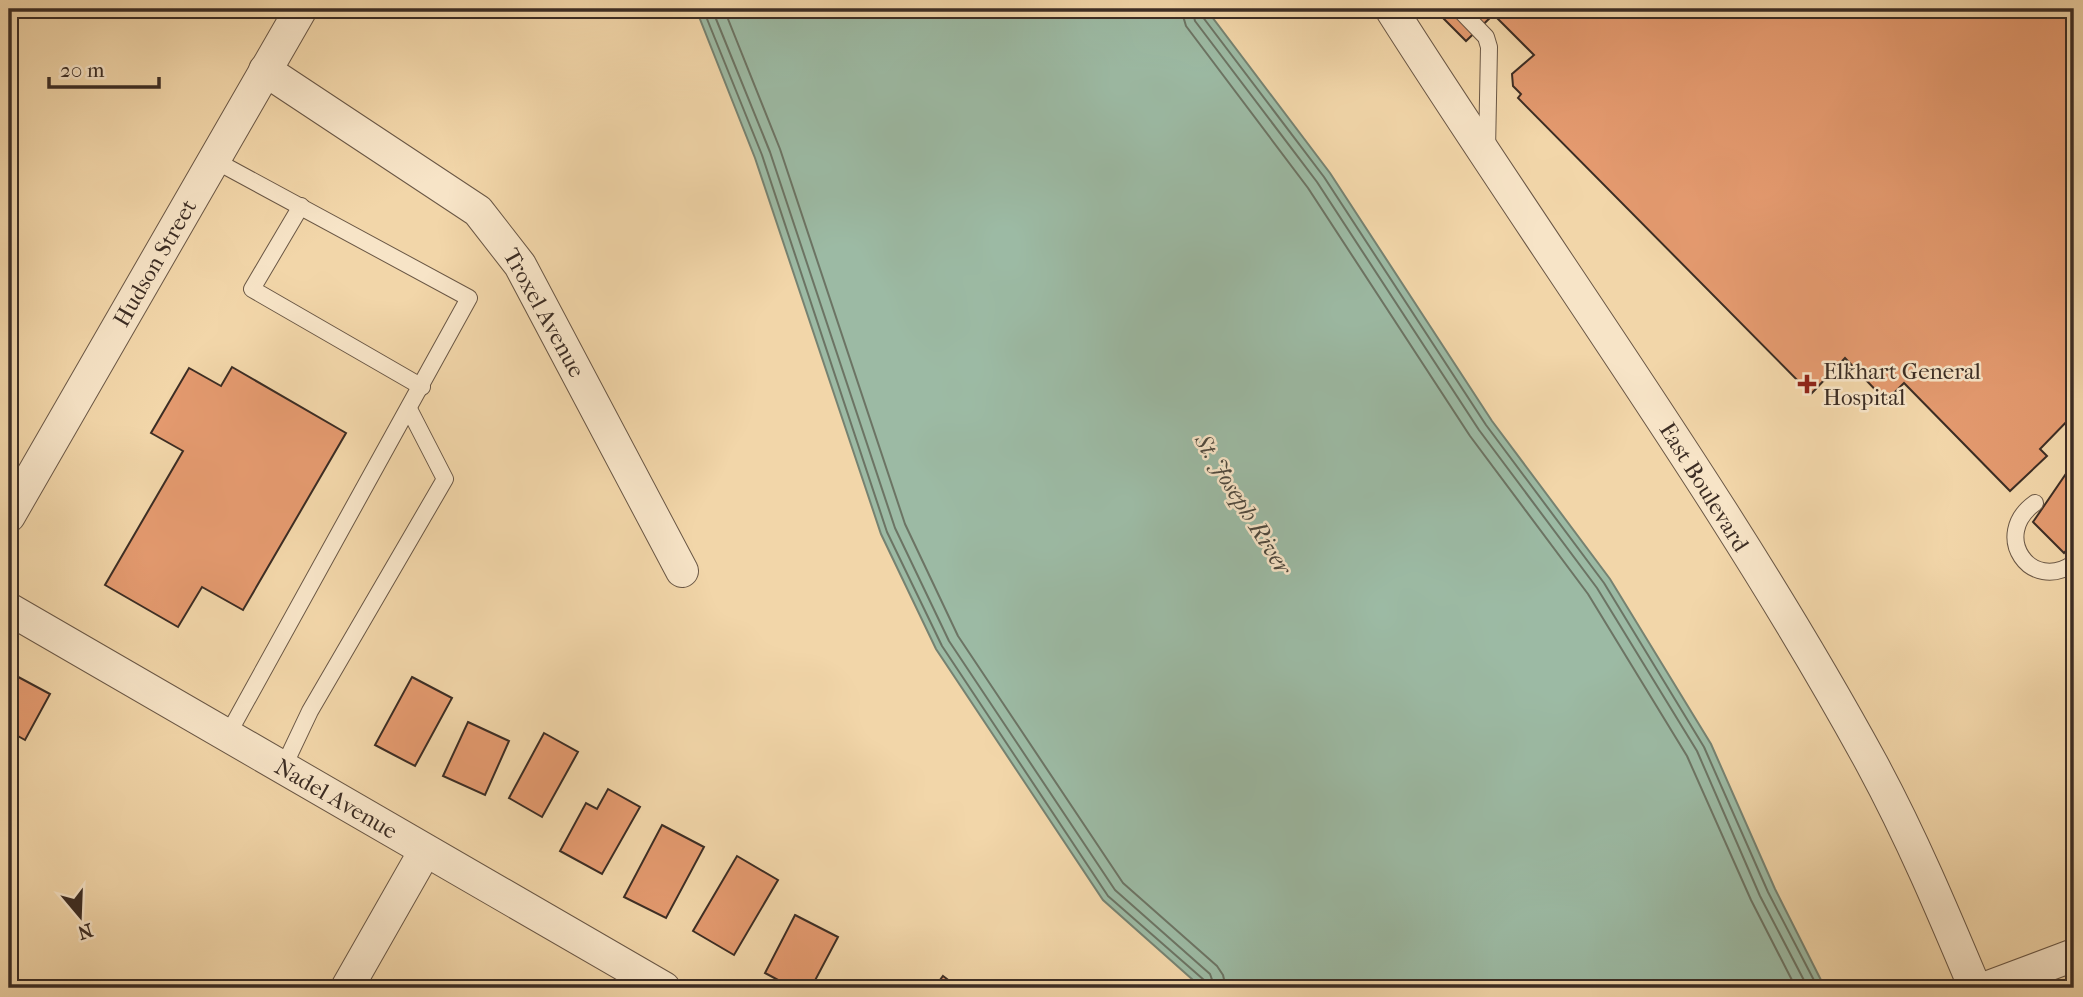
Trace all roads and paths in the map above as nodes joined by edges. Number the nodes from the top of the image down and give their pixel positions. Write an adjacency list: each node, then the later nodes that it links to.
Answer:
1 (301, 9): 4 (street, Hudson Street)
2 (1391, 9): 5 (street, East Boulevard)
3 (1459, 9): 5 (lane)
4 (265, 70): 6 (street, Hudson Street); 13 (street, Troxel Avenue)
5 (1487, 156): 21 (street, East Boulevard)
6 (214, 160): 7 (lane); 11 (street, Hudson Street)
7 (301, 206): 8 (lane); 8 (lane)
8 (422, 387): 9 (lane)
9 (410, 411): 15 (lane); 16 (lane)
10 (2035, 503): 12 (lane)
11 (9, 516)
12 (2074, 564)
13 (682, 571)
14 (9, 609): 15 (street, Nadel Avenue)
15 (227, 736): 16 (street, Nadel Avenue)
16 (283, 768): 17 (street, Nadel Avenue)
17 (425, 851): 19 (street); 20 (street, Nadel Avenue)
18 (2074, 955): 22 (street)
19 (347, 988)
20 (664, 988)
21 (1975, 988)
22 (1986, 988)

